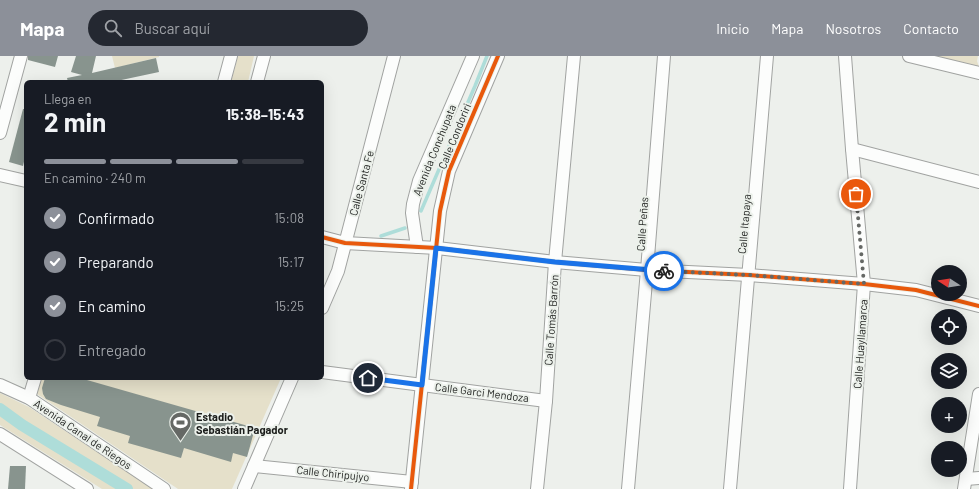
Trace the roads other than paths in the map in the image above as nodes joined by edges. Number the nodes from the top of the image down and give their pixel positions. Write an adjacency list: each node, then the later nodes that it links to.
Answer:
1 (21, 56): 15 (street)
2 (231, 56): 13 (street)
3 (264, 56): 14 (street)
4 (394, 56): 21 (street, Calle Santa Fe)
5 (473, 56): 22 (street, Avenida Conchupata)
6 (498, 56): 23 (street, Calle Condoriri)
7 (574, 56): 24 (street, Calle Tomás Barrón)
8 (664, 56): 25 (street, Calle Peñas)
9 (767, 56): 26 (street, Calle Itapaya)
10 (845, 56): 16 (street, Calle Huayllamarca)
11 (909, 56): 12 (street)
12 (979, 73)
13 (225, 80)
14 (258, 80)
15 (0, 133)
16 (852, 149): 19 (street); 27 (street, Calle Huayllamarca)
17 (0, 176): 18 (street)
18 (24, 181)
19 (979, 182)
20 (324, 238): 21 (street)
21 (345, 243): 22 (street); 28 (street, Calle Santa Fe)
22 (417, 247): 23 (street)
23 (436, 248): 24 (street); 34 (street, Calle Condoriri)
24 (555, 262): 25 (street); 37 (street, Calle Tomás Barrón)
25 (648, 270): 26 (street); 47 (street, Calle Peñas)
26 (749, 275): 27 (street); 48 (street, Calle Itapaya)
27 (864, 284): 29 (street); 49 (street, Calle Huayllamarca)
28 (324, 304)
29 (979, 306)
30 (324, 372): 34 (street, Calle Garci Mendoza)
31 (34, 380): 36 (street)
32 (291, 380): 39 (street)
33 (0, 384): 36 (street, Avenida Canal de Riegos)
34 (422, 385): 37 (street, Calle Garci Mendoza); 42 (street, Calle Condoriri)
35 (979, 394): 41 (street)
36 (29, 398): 44 (street, Avenida Canal de Riegos)
37 (546, 401): 46 (street, Calle Tomás Barrón)
38 (0, 434): 43 (street)
39 (254, 466): 42 (street, Calle Chiripujyo); 45 (street)
40 (979, 478): 41 (street)
41 (965, 484)
42 (411, 485)
43 (87, 489)
44 (164, 489)
45 (244, 489)
46 (537, 489)
47 (628, 489)
48 (730, 489)
49 (850, 489)

